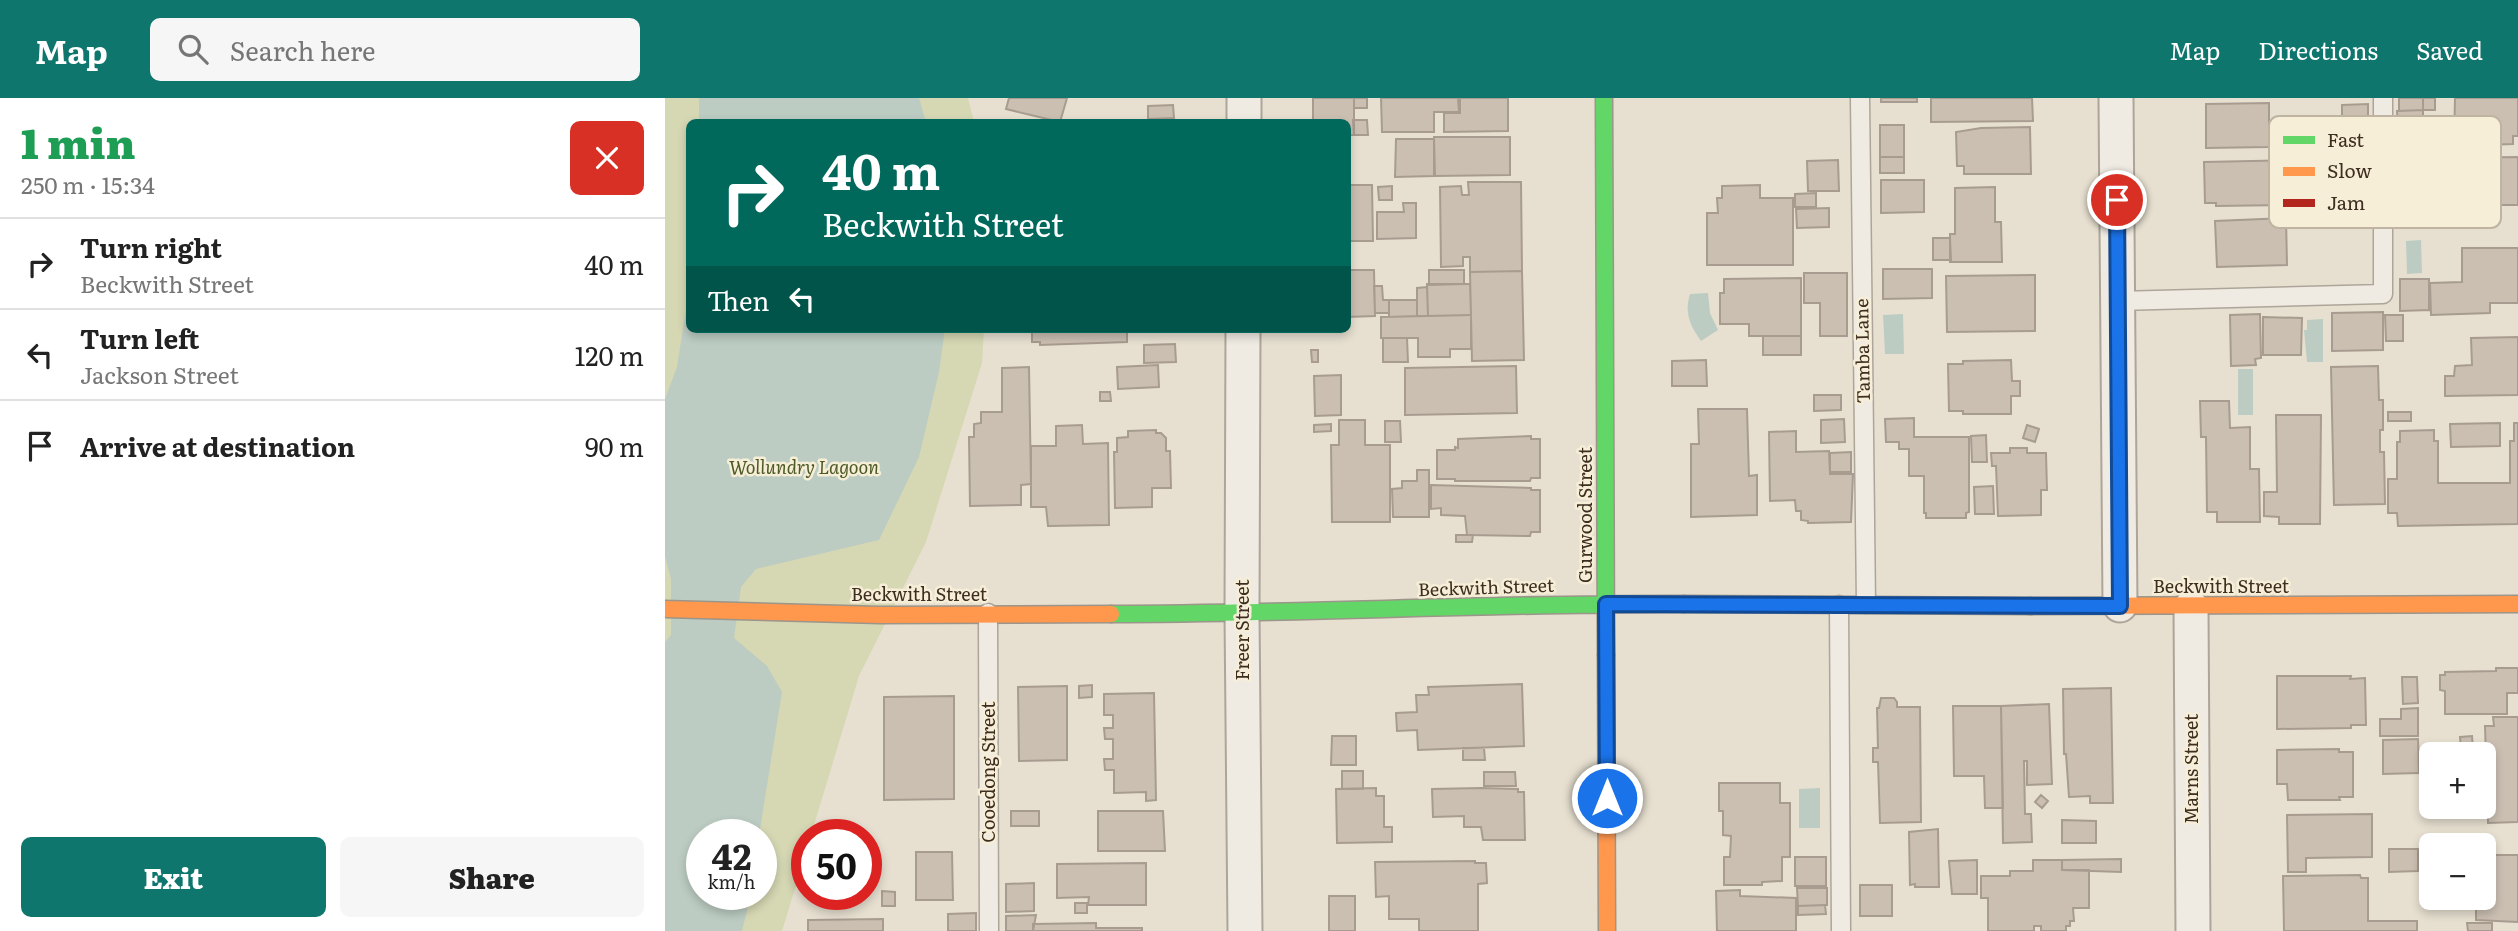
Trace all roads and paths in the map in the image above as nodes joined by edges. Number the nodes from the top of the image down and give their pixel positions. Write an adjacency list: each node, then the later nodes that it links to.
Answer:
1 (1244, 98): 7 (street)
2 (1604, 98): 11 (street, Gurwood Street)
3 (1860, 98): 12 (lane, Tamba Lane)
4 (2116, 98): 9 (street)
5 (2383, 98): 6 (lane)
6 (2383, 116)
7 (1244, 119)
8 (2383, 228): 9 (lane)
9 (2118, 301): 15 (street)
10 (1243, 333): 19 (street, Freer Street)
11 (1606, 604): 14 (street, Beckwith Street); 19 (street, Beckwith Street); 22 (street, Gurwood Street)
12 (1866, 604): 14 (street, Beckwith Street); 15 (street, Beckwith Street)
13 (2518, 604): 16 (street, Beckwith Street)
14 (1839, 605): 23 (lane)
15 (2120, 606): 16 (street, Beckwith Street)
16 (2191, 607): 24 (street, Marns Street)
17 (668, 609): 18 (street, Beckwith Street)
18 (988, 613): 19 (street, Beckwith Street); 20 (lane, Cooedong Street)
19 (1242, 614): 21 (street, Freer Street)
20 (989, 931)
21 (1245, 931)
22 (1608, 931)
23 (1841, 931)
24 (2193, 931)

